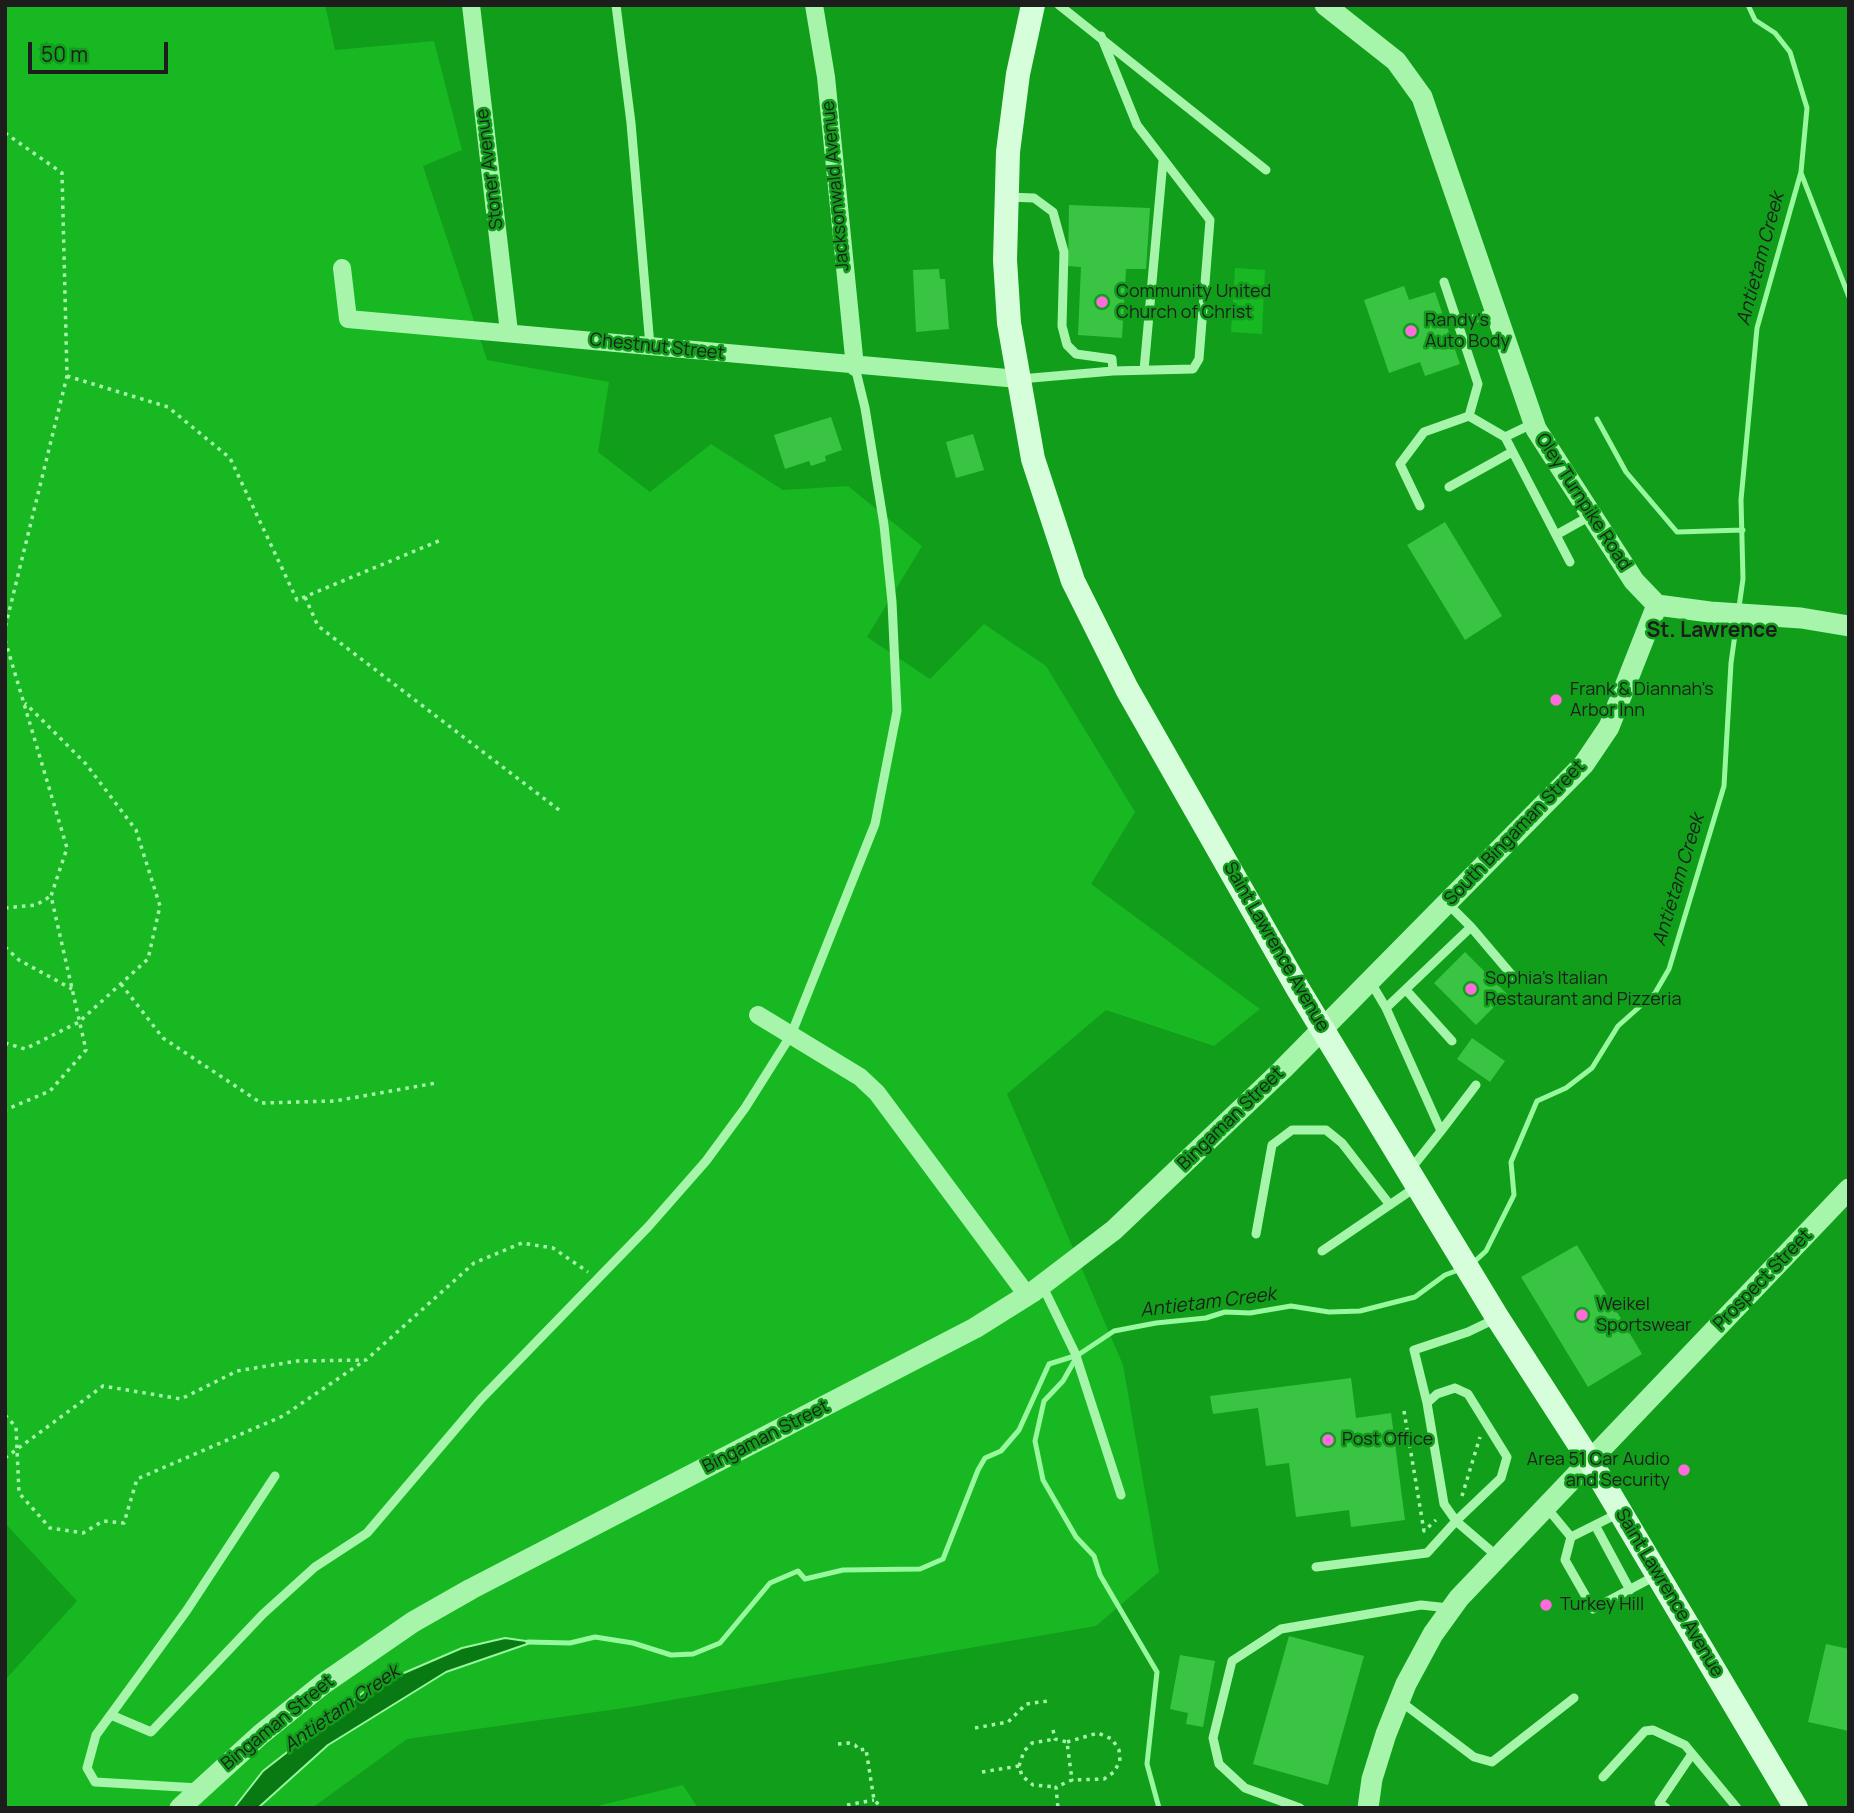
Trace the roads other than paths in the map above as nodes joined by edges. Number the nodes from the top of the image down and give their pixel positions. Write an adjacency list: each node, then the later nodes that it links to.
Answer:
1 (471, 5): 15 (street, Stoner Avenue)
2 (616, 5): 16 (lane)
3 (814, 5): 17 (street, Jacksonwald Avenue)
4 (1033, 5): 10 (main road, Saint Lawrence Avenue)
5 (1059, 5): 7 (lane)
6 (1325, 5): 13 (street, Oley Turnpike Road)
7 (1101, 36): 8 (lane); 9 (lane)
8 (1163, 161): 18 (lane); 18 (lane)
9 (1266, 170)
10 (1005, 197): 19 (lane); 20 (main road, Saint Lawrence Avenue)
11 (342, 268): 15 (street, Chestnut Street)
12 (1444, 282): 14 (lane)
13 (1497, 311): 14 (lane); 22 (street, Oley Turnpike Road)
14 (1458, 324): 21 (lane)
15 (509, 332): 16 (street, Chestnut Street)
16 (650, 346): 17 (street, Chestnut Street)
17 (855, 367): 20 (street, Chestnut Street); 40 (lane)
18 (1144, 370): 19 (lane)
19 (1113, 371): 20 (lane)
20 (1018, 379): 39 (main road, Saint Lawrence Avenue)
21 (1469, 416): 23 (lane); 26 (lane)
22 (1534, 423): 23 (lane); 27 (street, Oley Turnpike Road)
23 (1505, 438): 24 (lane)
24 (1512, 452): 25 (lane); 28 (lane)
25 (1450, 487)
26 (1420, 506)
27 (1590, 516): 28 (lane); 30 (street, Oley Turnpike Road)
28 (1556, 535): 29 (lane)
29 (1570, 562)
30 (1657, 605): 31 (street); 32 (street, South Bingaman Street)
31 (1849, 626)
32 (1447, 903): 33 (lane); 35 (street, South Bingaman Street)
33 (1471, 927): 34 (lane); 36 (lane)
34 (1516, 980)
35 (1370, 981): 37 (lane); 39 (street, South Bingaman Street)
36 (1406, 990): 37 (lane); 41 (lane)
37 (1386, 1008): 43 (lane)
38 (758, 1015): 40 (street)
39 (1322, 1027): 44 (main road, Saint Lawrence Avenue); 49 (street, Bingaman Street)
40 (791, 1035): 49 (street); 67 (lane)
41 (1452, 1041)
42 (1476, 1085): 43 (lane)
43 (1441, 1131): 44 (lane)
44 (1413, 1178): 46 (lane); 50 (main road, Saint Lawrence Avenue)
45 (1849, 1189): 52 (street, Prospect Street)
46 (1390, 1205): 47 (lane); 48 (lane)
47 (1256, 1234)
48 (1322, 1251)
49 (1035, 1290): 54 (lane); 70 (street, Bingaman Street)
50 (1497, 1317): 51 (lane); 52 (main road, Saint Lawrence Avenue)
51 (1427, 1403): 57 (lane); 57 (lane)
52 (1590, 1461): 55 (street, Prospect Street); 56 (main road, Saint Lawrence Avenue)
53 (275, 1476): 67 (lane)
54 (1121, 1494)
55 (1545, 1507): 59 (lane); 60 (street, Prospect Street)
56 (1620, 1512): 58 (lane); 62 (main road, Saint Lawrence Avenue)
57 (1456, 1521): 60 (lane); 61 (lane)
58 (1595, 1525): 59 (lane); 63 (lane)
59 (1571, 1537): 63 (lane)
60 (1498, 1557): 64 (street, Prospect Street)
61 (1316, 1567)
62 (1657, 1575): 63 (lane); 76 (main road, Saint Lawrence Avenue)
63 (1630, 1590)
64 (1452, 1609): 66 (street, Prospect Street); 72 (lane)
65 (1574, 1698): 66 (lane)
66 (1399, 1700): 73 (street, Prospect Street)
67 (111, 1715): 70 (lane)
68 (1692, 1754): 69 (lane); 74 (lane); 75 (lane)
69 (1603, 1777)
70 (201, 1788): 71 (street, Bingaman Street)
71 (180, 1808)
72 (1300, 1808)
73 (1368, 1808)
74 (1666, 1808)
75 (1737, 1808)
76 (1797, 1808)

